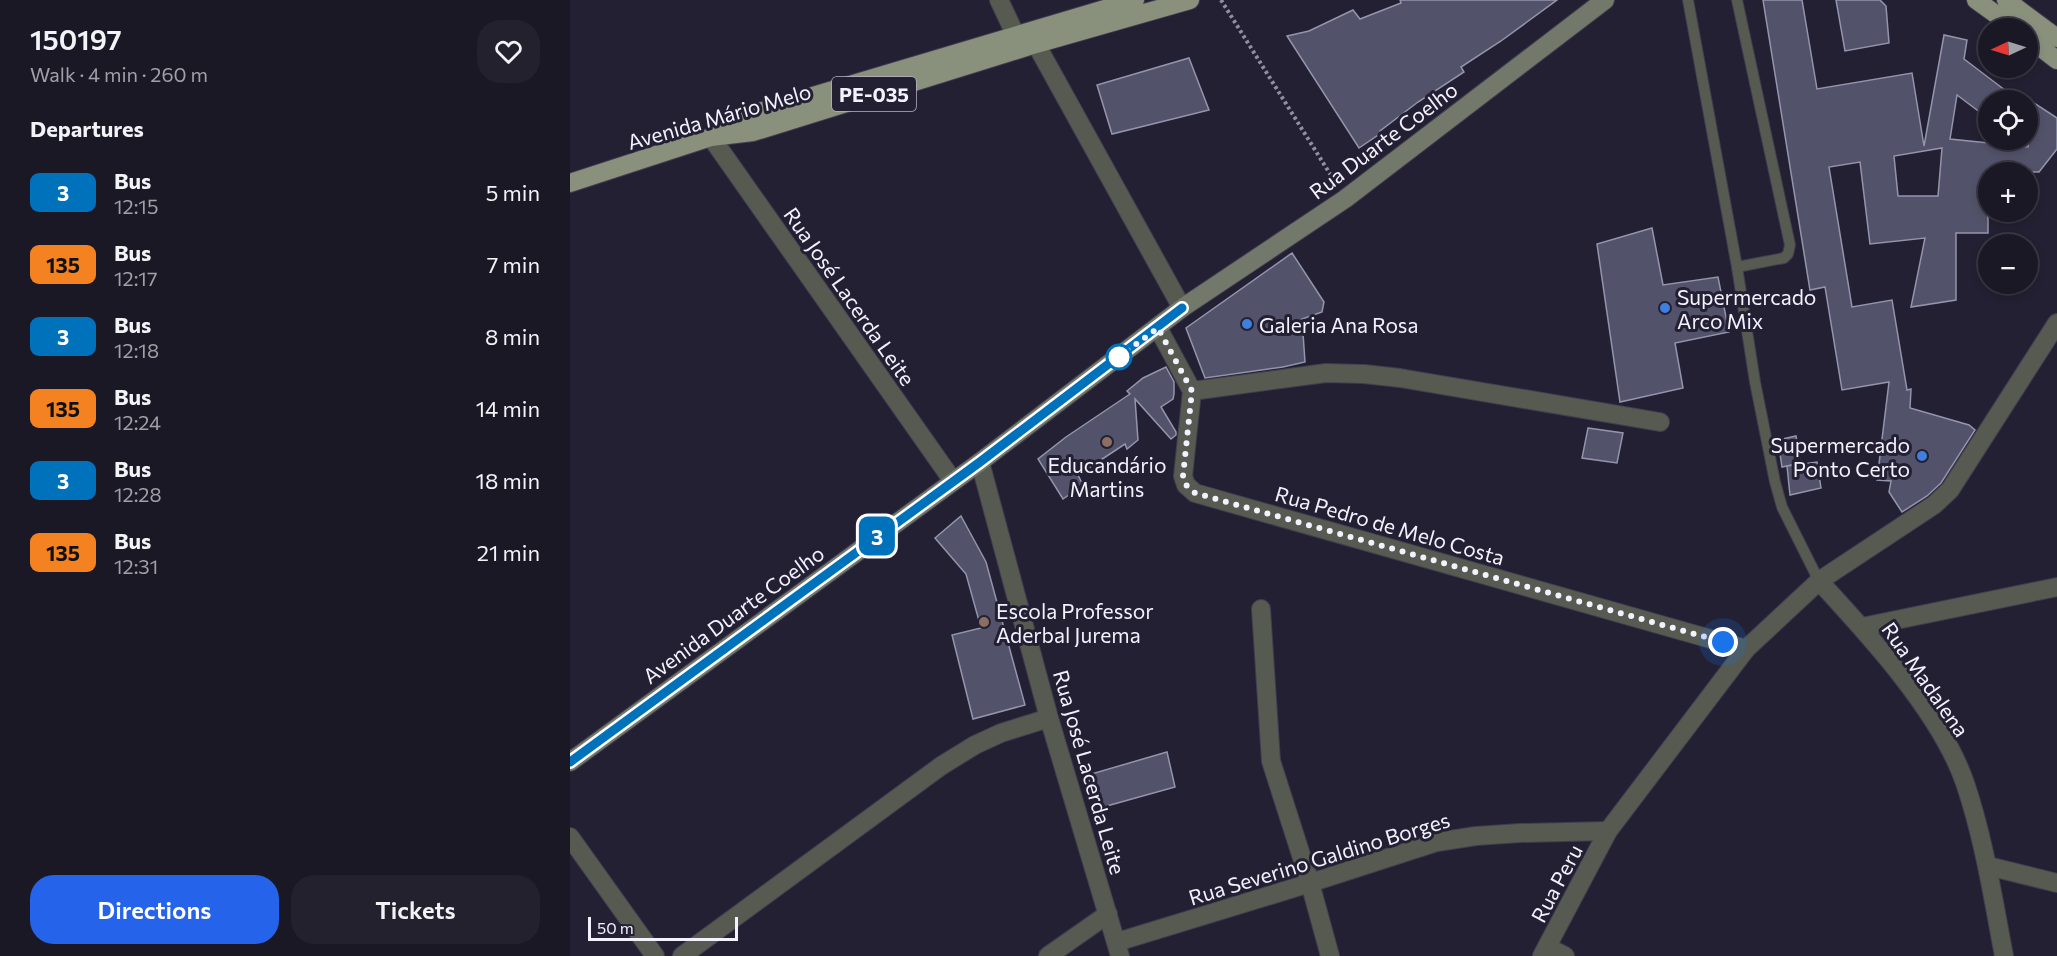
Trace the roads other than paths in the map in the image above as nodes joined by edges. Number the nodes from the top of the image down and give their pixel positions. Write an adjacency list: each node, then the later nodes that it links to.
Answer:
1 (999, 0): 10 (street)
2 (1135, 0): 10 (main road, PE-035)
3 (1190, 0): 12 (main road, Avenida Mário Melo / PE-035)
4 (1605, 0): 18 (main road, Rua Duarte Coelho)
5 (1688, 0): 17 (lane)
6 (1737, 0): 17 (lane)
7 (1976, 0): 9 (main road)
8 (2006, 0): 11 (main road)
9 (2001, 18)
10 (1016, 36): 15 (main road, PE-035)
11 (2057, 38)
12 (1036, 44): 15 (main road, Avenida Mário Melo / PE-035); 18 (street)
13 (2038, 46): 14 (main road)
14 (2057, 60)
15 (711, 137): 16 (main road, Avenida Mário Melo / PE-035); 24 (street, Rua José Lacerda Leite)
16 (570, 183)
17 (1737, 267): 25 (lane)
18 (1182, 308): 20 (main road, Avenida Duarte Coelho)
19 (2057, 323): 25 (street, Rua Peru)
20 (1158, 328): 21 (street); 23 (main road, Avenida Duarte Coelho)
21 (1192, 391): 22 (street); 29 (street, Rua Pedro de Melo Costa)
22 (1660, 422)
23 (980, 462): 24 (main road, Avenida Duarte Coelho); 30 (street, Rua José Lacerda Leite)
24 (953, 481): 31 (main road, Avenida Duarte Coelho)
25 (1819, 581): 28 (street, Rua Madalena); 29 (street, Rua Peru)
26 (2057, 586): 28 (street)
27 (1261, 609): 35 (street)
28 (1862, 627): 34 (street, Rua Madalena)
29 (1746, 649): 32 (street, Rua Peru)
30 (1049, 718): 37 (street, Rua José Lacerda Leite); 41 (street)
31 (570, 762)
32 (1608, 831): 35 (street, Rua Severino Galdino Borges); 39 (street, Rua Peru)
33 (570, 837): 40 (street)
34 (1988, 866): 36 (street); 45 (street, Rua Madalena)
35 (1310, 883): 38 (street, Rua Severino Galdino Borges); 43 (street)
36 (2057, 883)
37 (1108, 914): 38 (street, Rua José Lacerda Leite); 42 (street)
38 (1119, 949)
39 (1545, 951): 44 (street)
40 (655, 956)
41 (682, 956)
42 (1048, 956)
43 (1330, 956)
44 (1565, 956)
45 (2004, 956)

